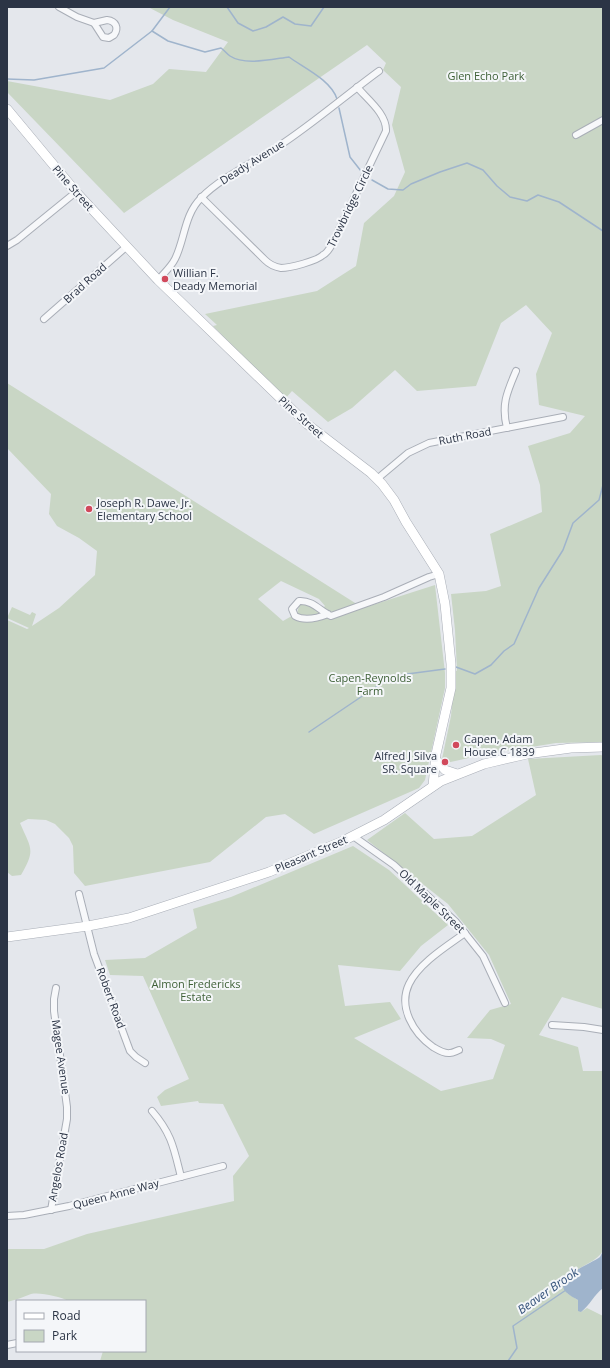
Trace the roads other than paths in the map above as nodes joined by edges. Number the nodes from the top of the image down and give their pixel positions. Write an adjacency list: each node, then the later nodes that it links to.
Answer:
1 (59, 7): 2 (street)
2 (94, 24)
3 (379, 71): 4 (street, Deady Avenue)
4 (357, 87): 9 (street, Deady Avenue); 9 (street, Trowbridge Circle)
5 (7, 109): 8 (street, Pine Street)
6 (603, 120): 7 (street)
7 (576, 135)
8 (76, 192): 10 (street); 11 (street, Pine Street)
9 (201, 197): 12 (street, Deady Avenue)
10 (7, 246)
11 (126, 247): 12 (street, Pine Street); 13 (street, Brad Road)
12 (158, 280): 17 (street, Pine Street)
13 (44, 319)
14 (516, 371): 16 (street)
15 (563, 417): 16 (street, Ruth Road)
16 (507, 428): 17 (street, Ruth Road)
17 (377, 479): 18 (street, Pine Street)
18 (439, 574): 19 (street); 21 (street, Pine Street)
19 (328, 614): 19 (street)
20 (603, 747): 22 (street, Pleasant Street)
21 (435, 759): 22 (street); 23 (street, Pine Street)
22 (457, 774): 23 (street, Pleasant Street)
23 (433, 786): 24 (street, Pleasant Street)
24 (353, 836): 26 (street, Pleasant Street); 27 (street, Old Maple Street)
25 (79, 894): 26 (street, Robert Road)
26 (88, 926): 28 (street, Pleasant Street); 34 (street, Robert Road)
27 (465, 933): 30 (street, Old Maple Street); 33 (street)
28 (7, 937)
29 (56, 988): 36 (street, Magee Avenue)
30 (505, 1003)
31 (552, 1025): 32 (street)
32 (603, 1030)
33 (459, 1050)
34 (144, 1063)
35 (152, 1111): 38 (street)
36 (65, 1125): 39 (street, Angelos Road)
37 (223, 1166): 38 (street, Queen Anne Way)
38 (181, 1177): 39 (street, Queen Anne Way)
39 (51, 1210): 40 (street, Queen Anne Way)
40 (7, 1216)

